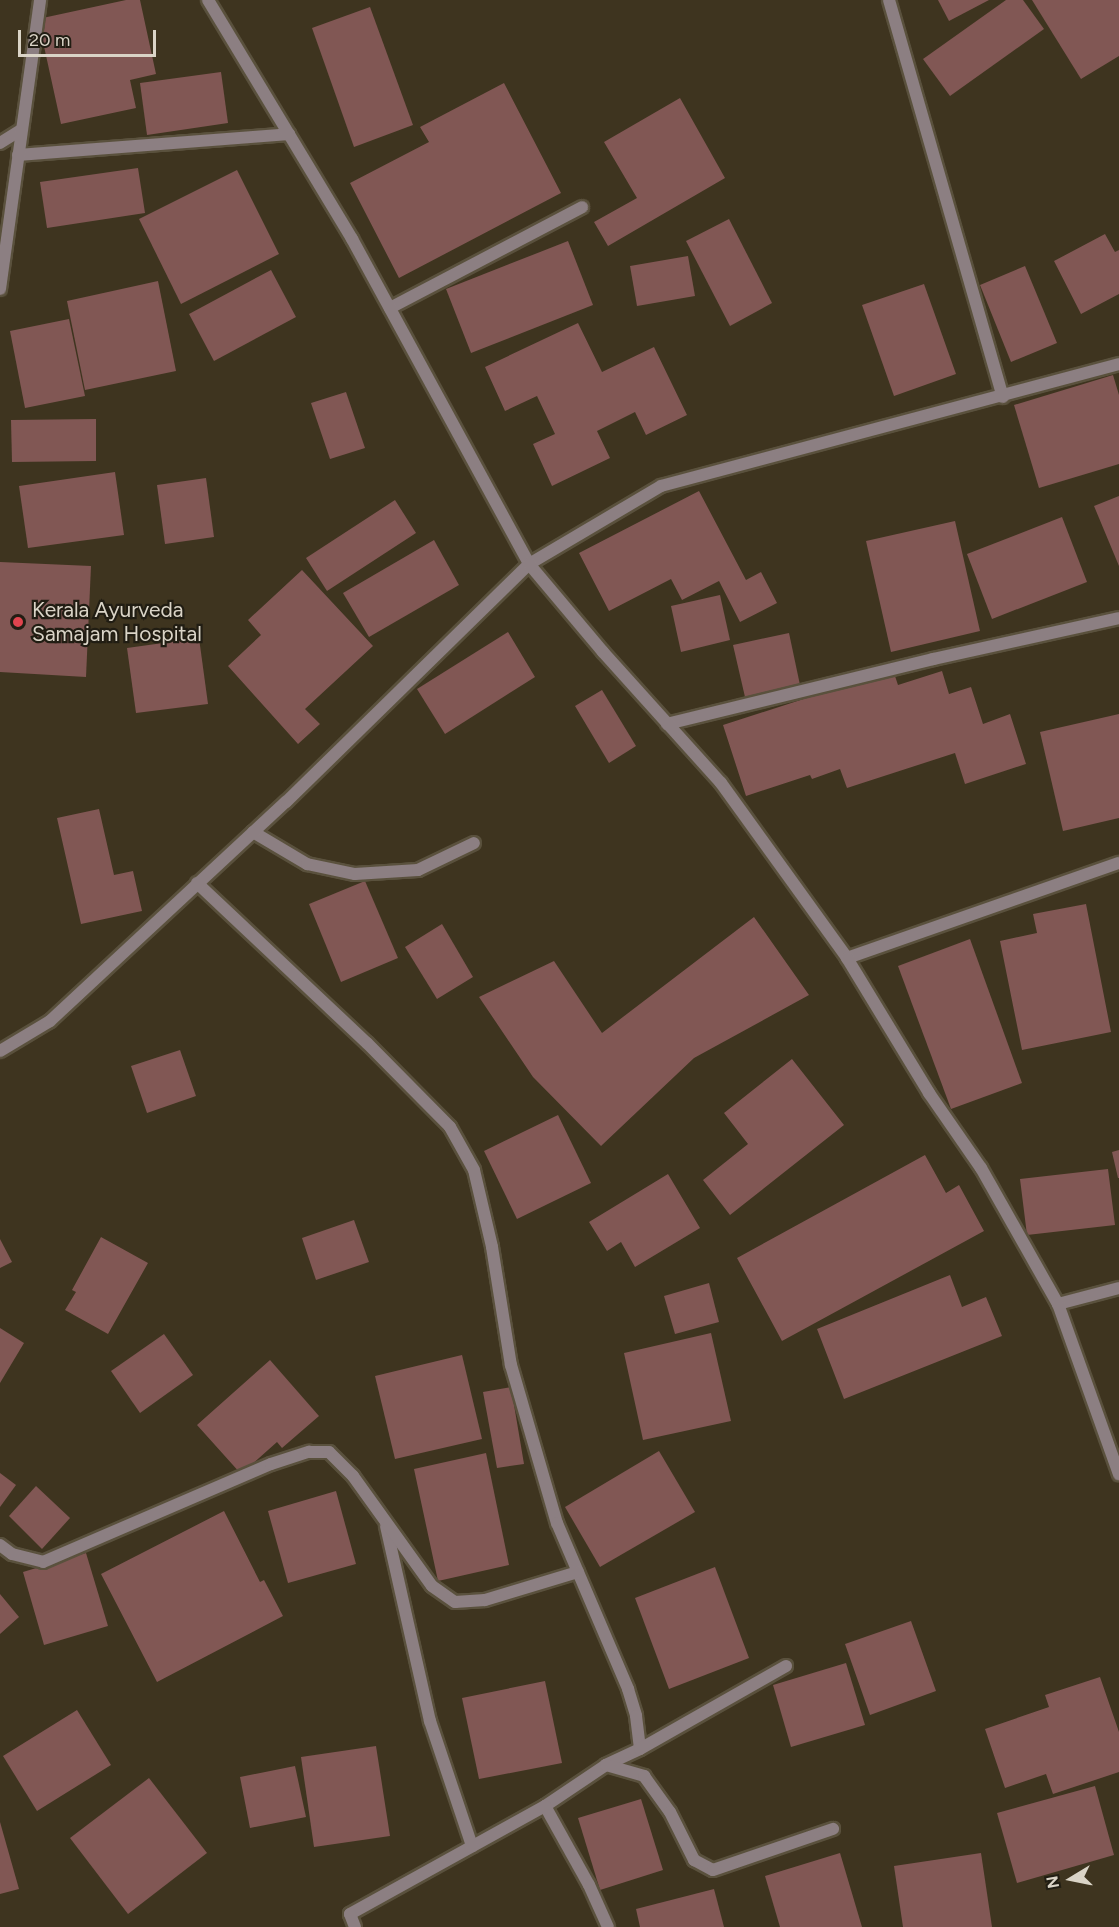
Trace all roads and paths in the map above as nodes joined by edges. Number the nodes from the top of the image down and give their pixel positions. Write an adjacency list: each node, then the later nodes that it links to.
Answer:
1 (40, 0): 4 (street)
2 (208, 0): 5 (street)
3 (889, 0): 12 (street)
4 (21, 130): 6 (street); 7 (street)
5 (289, 134): 7 (street); 10 (street)
6 (0, 143)
7 (18, 155): 9 (street)
8 (582, 207): 10 (street)
9 (0, 289)
10 (390, 308): 13 (street)
11 (1119, 364): 12 (street)
12 (1003, 397): 13 (street)
13 (529, 564): 15 (street); 16 (street)
14 (1119, 618): 15 (street)
15 (667, 724): 20 (street)
16 (253, 832): 17 (street); 19 (street)
17 (474, 843)
18 (1119, 863): 20 (street)
19 (197, 883): 21 (street); 27 (street)
20 (847, 958): 23 (street)
21 (0, 1051)
22 (1119, 1288): 23 (street)
23 (1058, 1304): 24 (street)
24 (1119, 1474)
25 (385, 1521): 26 (street); 27 (street); 33 (street)
26 (0, 1545)
27 (578, 1572): 29 (street)
28 (786, 1666): 29 (street)
29 (640, 1749): 30 (street)
30 (606, 1765): 31 (street); 32 (street)
31 (545, 1806): 33 (street); 35 (street)
32 (833, 1829)
33 (472, 1846): 34 (street)
34 (355, 1927)
35 (608, 1927)

